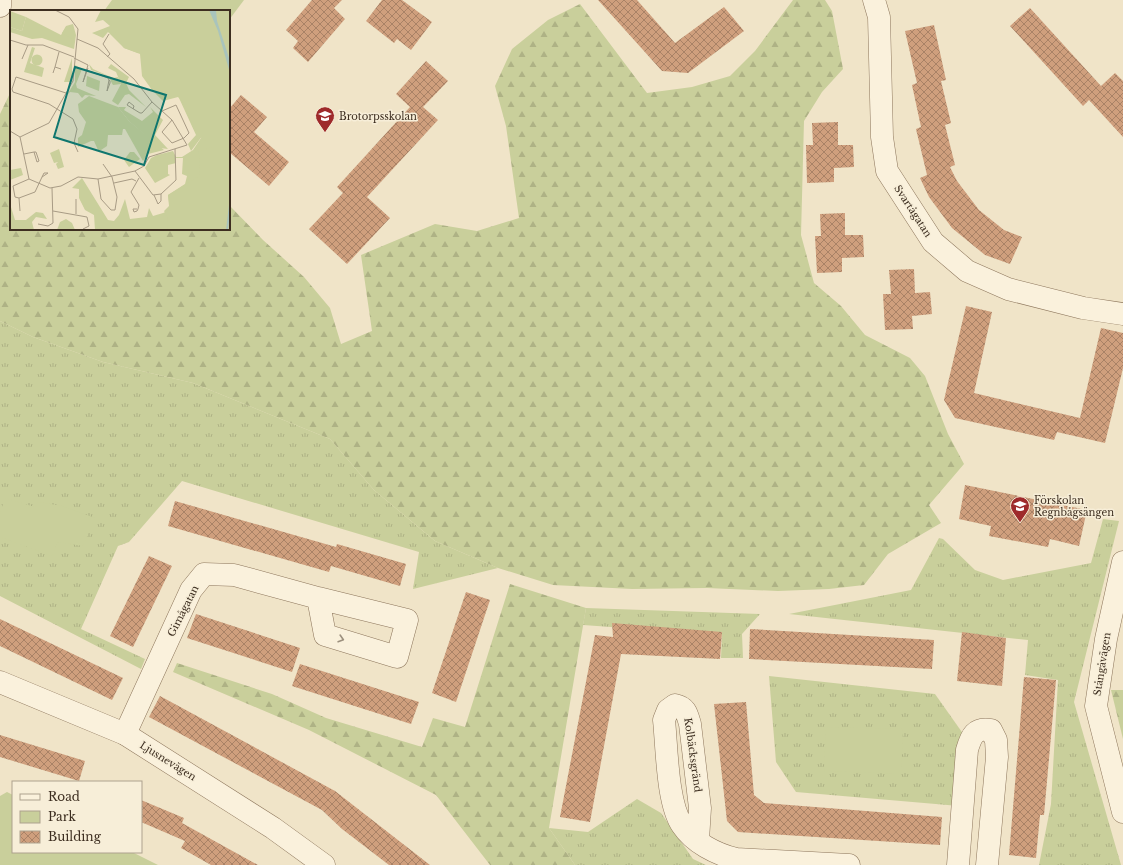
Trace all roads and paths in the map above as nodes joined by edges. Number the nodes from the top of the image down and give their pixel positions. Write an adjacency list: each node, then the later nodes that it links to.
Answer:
1 (0, 0): 3 (street)
2 (874, 0): 4 (street, Svartågatan)
3 (0, 6)
4 (1123, 314)
5 (1123, 562): 9 (street, Stångåvägen)
6 (318, 598): 8 (street, Gimågatan)
7 (0, 682): 8 (street, Ljusnevägen)
8 (125, 734): 11 (street, Ljusnevägen)
9 (1123, 812)
10 (698, 840): 10 (street, Kolbäcksgränd); 12 (street, Kolbäcksgränd)
11 (324, 865)
12 (849, 865)
13 (958, 865): 14 (street)
14 (987, 865)

